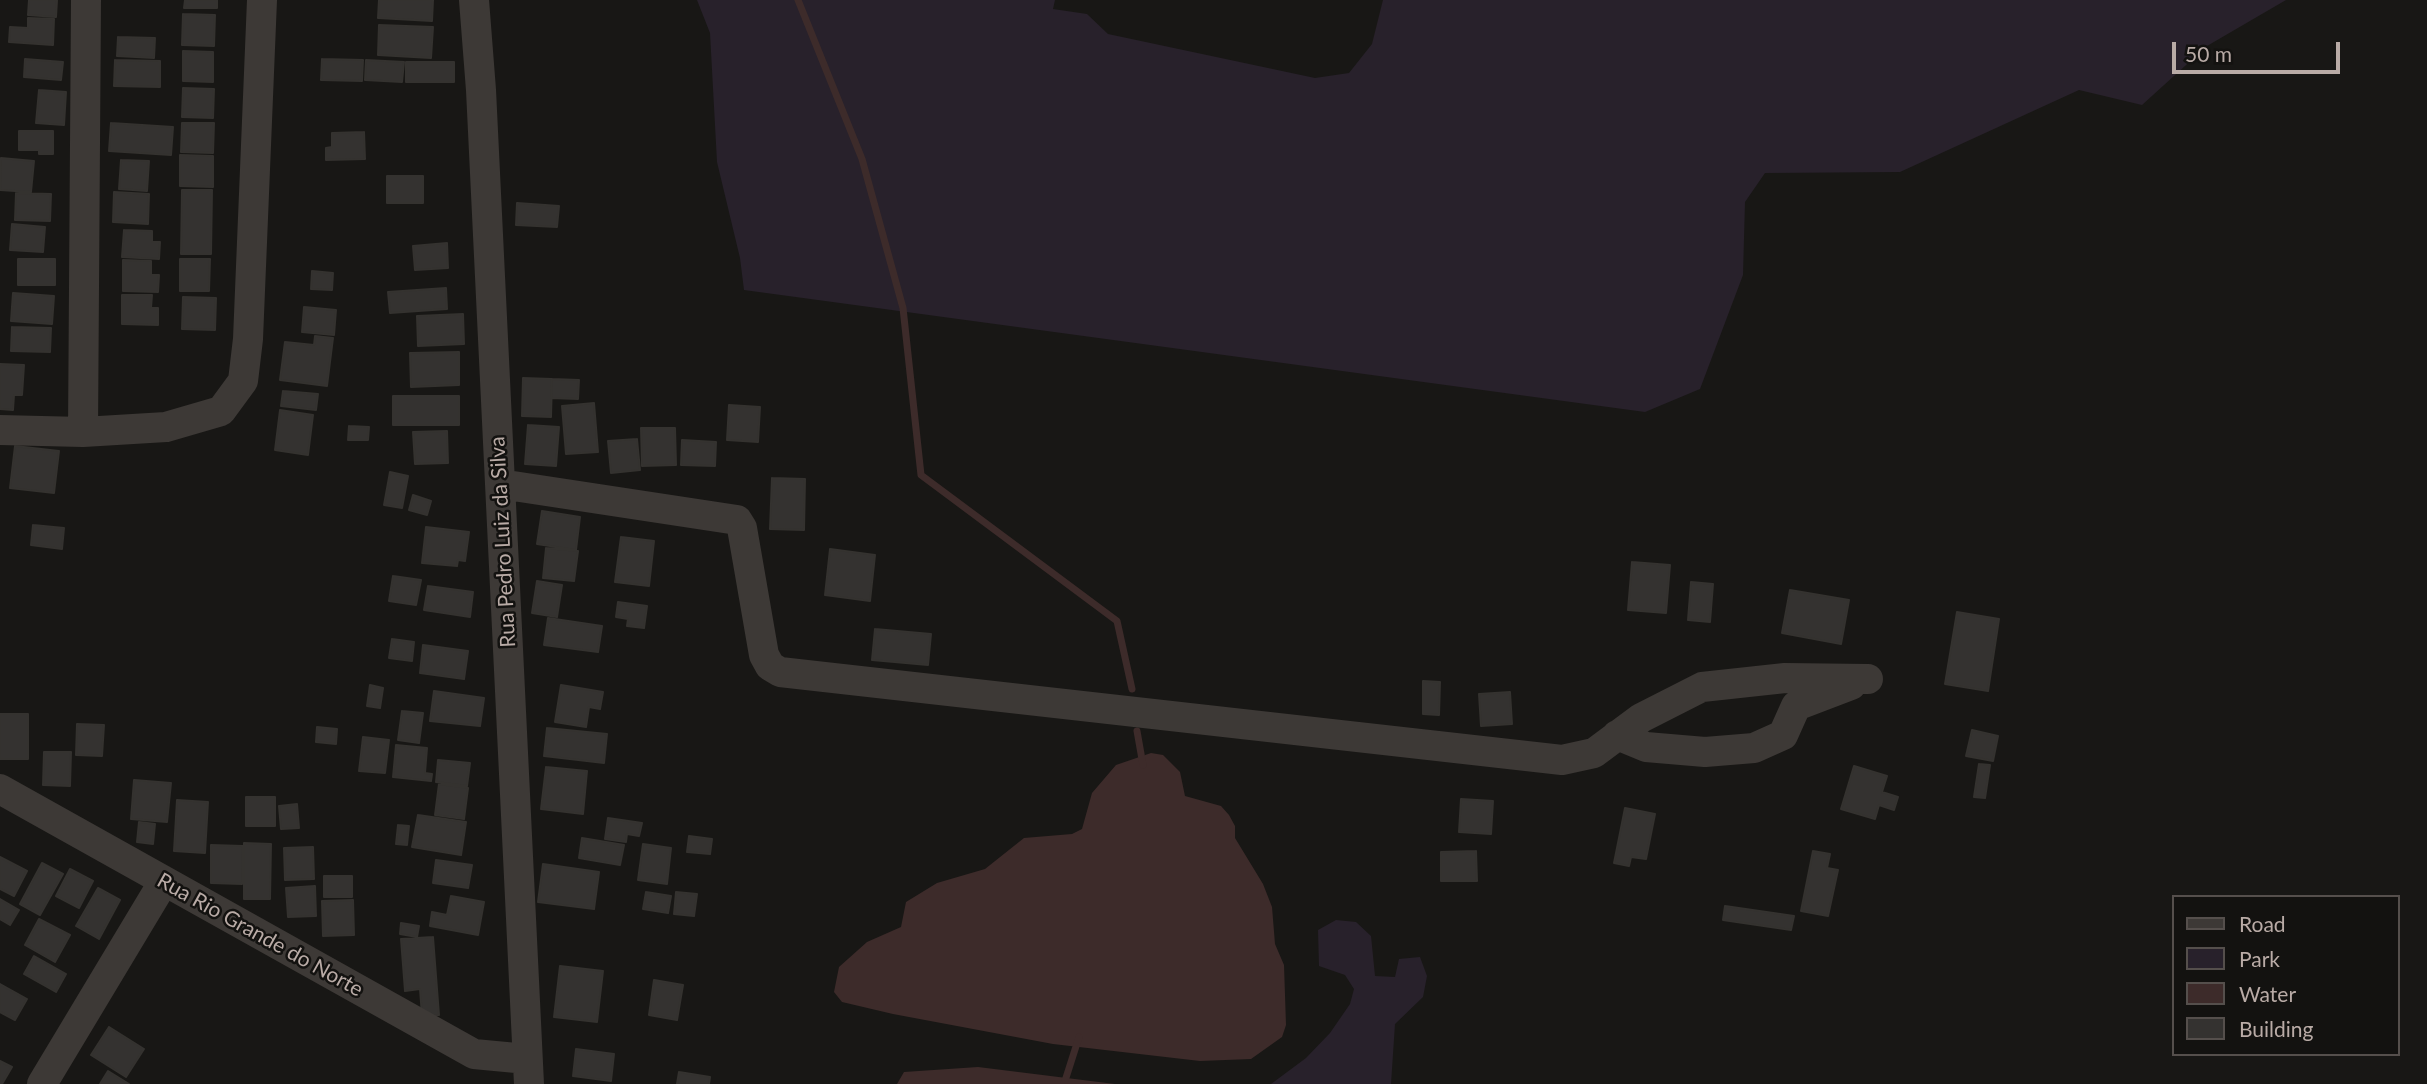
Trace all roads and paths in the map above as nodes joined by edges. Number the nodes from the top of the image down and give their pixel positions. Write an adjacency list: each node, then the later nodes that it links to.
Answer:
1 (86, 0): 5 (street)
2 (262, 0): 5 (street)
3 (474, 0): 6 (street, Rua Pedro Luiz da Silva)
4 (0, 430): 5 (street)
5 (83, 432)
6 (500, 484): 7 (street); 10 (street, Rua Pedro Luiz da Silva)
7 (1617, 736): 7 (street)
8 (0, 789): 9 (street, Rua Rio Grande do Norte)
9 (164, 881): 10 (street, Rua Rio Grande do Norte); 11 (street)
10 (528, 1072): 12 (street)
11 (42, 1084)
12 (508, 1084)

